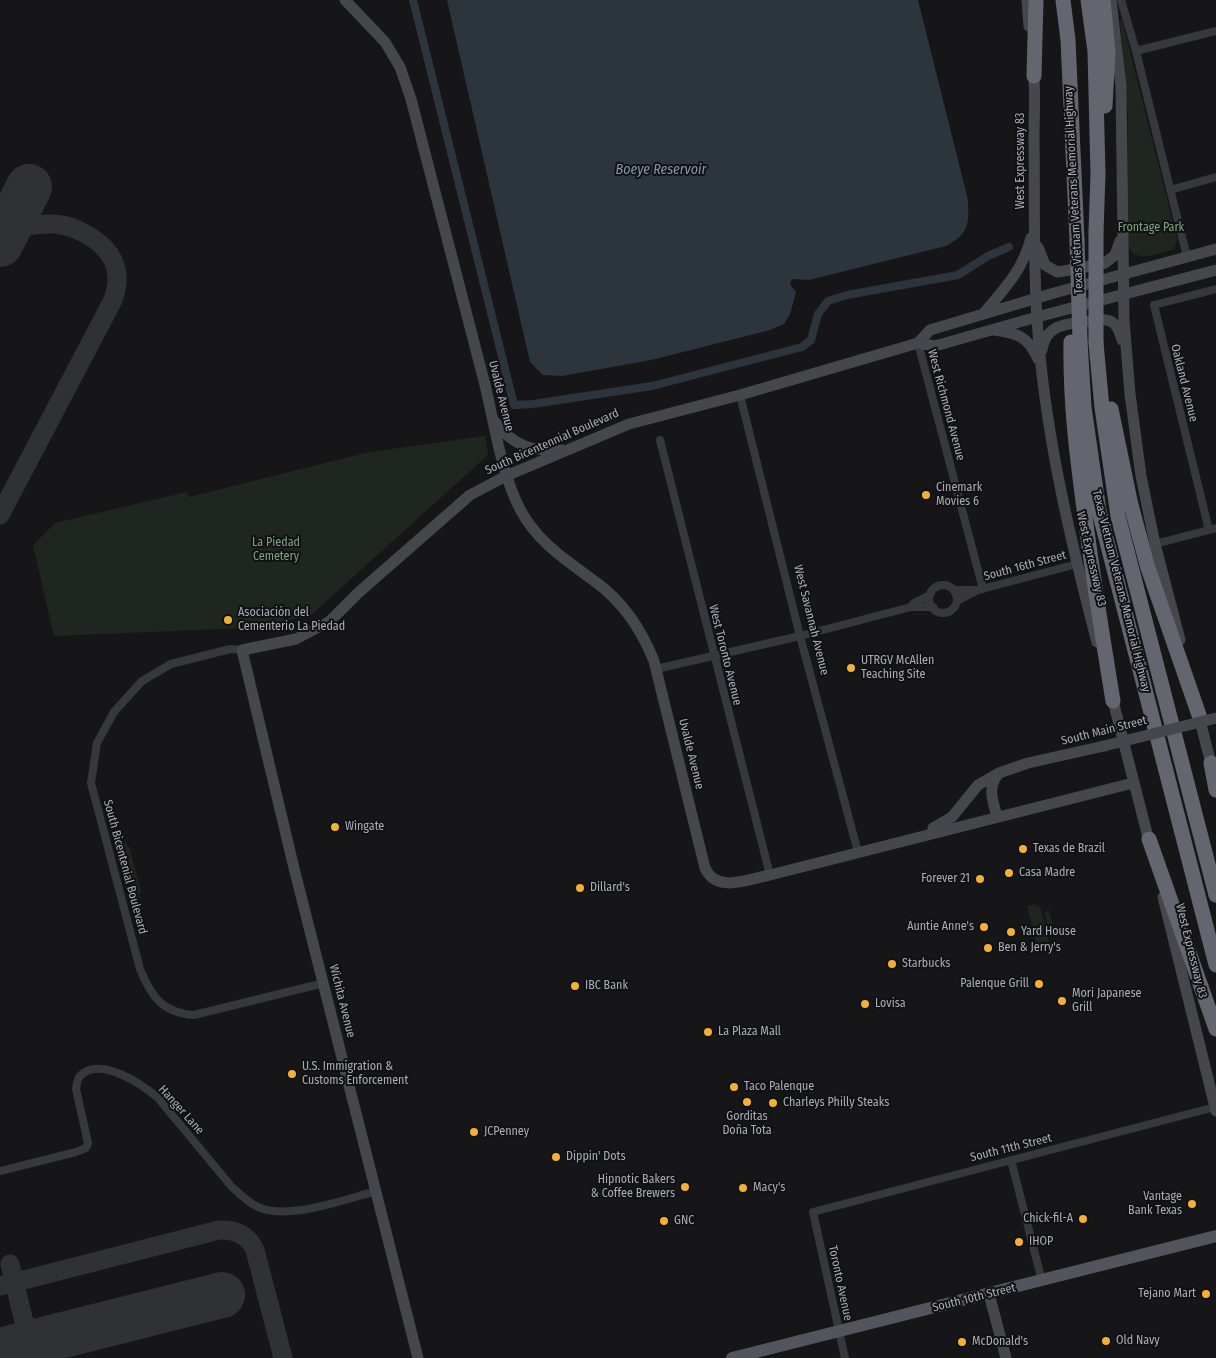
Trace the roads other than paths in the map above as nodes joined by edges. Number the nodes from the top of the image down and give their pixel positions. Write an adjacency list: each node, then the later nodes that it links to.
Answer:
1 (345, 0): 35 (main road, Uvalde Avenue)
2 (1027, 0): 11 (main road, West Expressway 83)
3 (1036, 0): 11 (highway)
4 (1063, 0): 28 (highway, Texas Vietnam Veterans Memorial Highway, bridge)
5 (1088, 0): 14 (highway, Texas Vietnam Veterans Memorial Highway)
6 (1103, 0): 14 (highway)
7 (1112, 0): 16 (main road)
8 (1121, 0): 10 (street)
9 (1216, 31): 10 (street)
10 (1136, 51): 13 (street)
11 (1034, 76): 15 (main road, West Expressway 83)
12 (1216, 178): 13 (street)
13 (1170, 190): 19 (street)
14 (1097, 205): 30 (highway, Texas Vietnam Veterans Memorial Highway, bridge)
15 (1035, 224): 17 (main road, West Expressway 83); 25 (main road)
16 (1122, 233): 17 (main road); 21 (main road)
17 (1035, 238): 24 (main road, West Expressway 83)
18 (1216, 249): 19 (main road, South Bicentennial Boulevard)
19 (1187, 257): 21 (main road, South Bicentennial Boulevard)
20 (1216, 271): 23 (main road, South Bicentennial Boulevard)
21 (1123, 275): 23 (main road); 24 (main road, South Bicentennial Boulevard)
22 (1216, 289): 39 (street, Oakland Avenue)
23 (1123, 295): 26 (main road, South Bicentennial Boulevard); 31 (main road)
24 (1036, 298): 25 (main road, South Bicentennial Boulevard); 26 (main road, West Expressway 83)
25 (984, 313): 29 (main road, South Bicentennial Boulevard)
26 (1037, 316): 27 (main road, South Bicentennial Boulevard); 32 (main road, West Expressway 83)
27 (990, 330): 29 (main road, South Bicentennial Boulevard); 33 (main road)
28 (1076, 340): 52 (highway); 67 (highway, Texas Vietnam Veterans Memorial Highway)
29 (918, 343): 34 (main road, South Bicentennial Boulevard); 43 (street, West Richmond Avenue)
30 (1096, 343): 53 (highway); 66 (highway, Texas Vietnam Veterans Memorial Highway)
31 (1126, 351): 32 (main road); 40 (main road)
32 (1041, 359): 33 (main road, West Expressway 83)
33 (1042, 373): 41 (main road, West Expressway 83)
34 (740, 395): 37 (main road, South Bicentennial Boulevard); 48 (street, West Savannah Avenue)
35 (493, 418): 37 (main road); 38 (main road, Uvalde Avenue)
36 (660, 440): 50 (street, West Toronto Avenue)
37 (568, 449): 38 (main road, South Bicentennial Boulevard)
38 (506, 476): 49 (main road, South Bicentennial Boulevard); 51 (main road, Uvalde Avenue)
39 (1212, 529): 40 (street)
40 (1155, 544): 53 (main road)
41 (1077, 564): 43 (street, South 16th Street); 52 (main road, West Expressway 83)
42 (954, 590): 43 (street); 44 (street); 45 (street)
43 (981, 590): 45 (street)
44 (930, 595): 46 (street); 47 (street)
45 (957, 601): 47 (street)
46 (911, 607): 47 (street); 48 (street)
47 (933, 607)
48 (800, 636): 50 (street); 63 (street, West Savannah Avenue)
49 (242, 650): 68 (main road, Wichita Avenue); 68 (street, South Bicentenial Boulevard)
50 (714, 656): 51 (street); 64 (street, West Toronto Avenue)
51 (656, 669): 65 (main road, Uvalde Avenue)
52 (1113, 701): 58 (main road, West Expressway 83)
53 (1199, 715): 55 (main road)
54 (1216, 718): 56 (main road, South Main Street, bridge)
55 (1213, 762): 57 (main road); 59 (highway)
56 (999, 773): 60 (main road); 61 (main road, South Main Street)
57 (1216, 782)
58 (1133, 783): 60 (main road, South Main Street); 62 (main road, West Expressway 83)
59 (1216, 790)
60 (997, 817): 61 (main road, South Main Street)
61 (911, 839): 63 (main road, South Main Street)
62 (1149, 839): 69 (highway); 70 (main road, West Expressway 83)
63 (858, 852): 64 (main road, South Main Street)
64 (770, 875): 65 (main road, South Main Street)
65 (716, 882)
66 (1216, 895)
67 (1216, 965)
68 (324, 983): 73 (main road, Wichita Avenue)
69 (1216, 1029)
70 (1216, 1109): 71 (street, South 11th Street)
71 (1011, 1160): 74 (street, South 11th Street); 76 (street)
72 (0, 1171): 73 (street, Hanger Lane)
73 (377, 1191): 79 (main road, Wichita Avenue)
74 (813, 1212): 78 (street, Toronto Avenue)
75 (1216, 1236): 76 (main road, South 10th Street)
76 (1042, 1280): 77 (main road, South 10th Street)
77 (989, 1294): 78 (main road, South 10th Street); 82 (main road)
78 (839, 1331): 80 (main road, South 10th Street); 81 (street, Toronto Avenue)
79 (418, 1358)
80 (732, 1358)
81 (845, 1358)
82 (1006, 1358)

